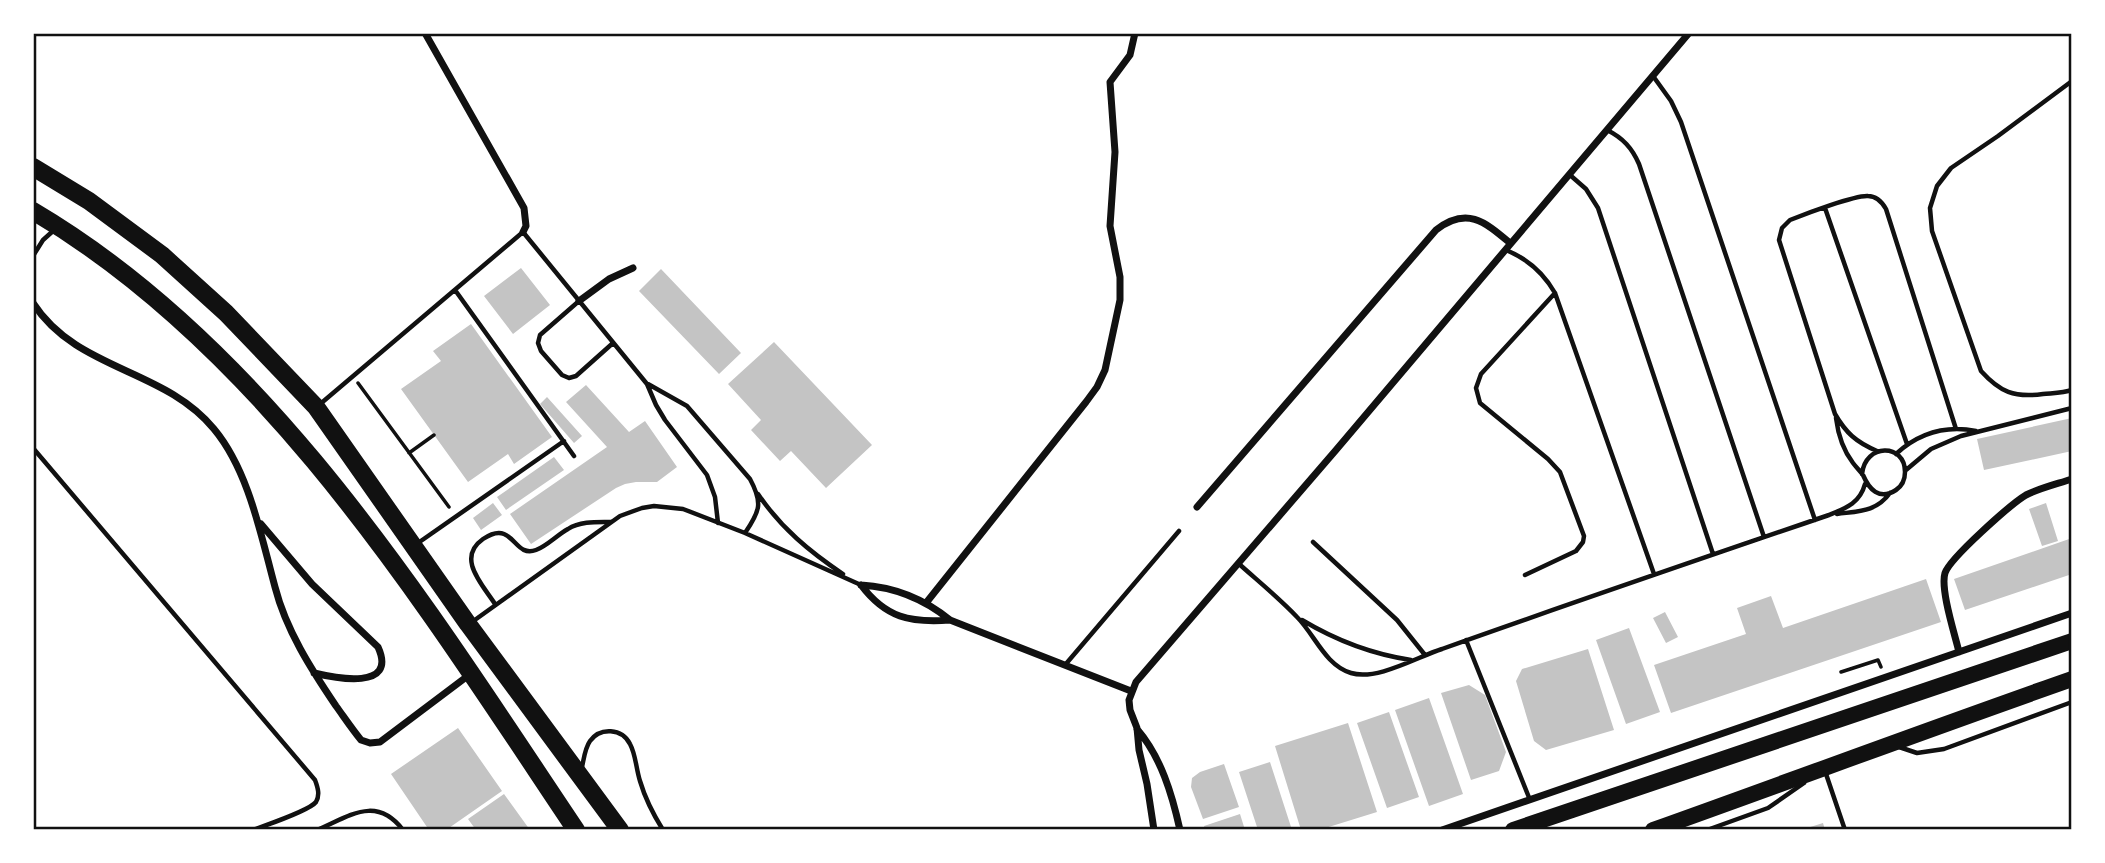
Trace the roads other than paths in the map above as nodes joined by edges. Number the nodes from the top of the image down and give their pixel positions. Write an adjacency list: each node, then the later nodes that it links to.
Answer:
1 (425, 33): 12 (street)
2 (1135, 33): 56 (street)
3 (1689, 33): 4 (street)
4 (1653, 76): 6 (street); 42 (lane)
5 (2072, 80): 22 (lane)
6 (1607, 130): 8 (street); 48 (lane)
7 (33, 167): 23 (highway)
8 (1569, 174): 13 (street); 51 (lane)
9 (1825, 208): 25 (lane); 26 (lane); 29 (lane)
10 (33, 211): 11 (highway)
11 (58, 226): 14 (lane); 69 (highway)
12 (523, 232): 16 (lane); 18 (lane)
13 (1508, 247): 17 (lane); 40 (street); 52 (street)
14 (33, 256)
15 (632, 268): 18 (street)
16 (454, 290): 23 (lane); 28 (lane)
17 (1555, 293): 53 (lane); 54 (lane)
18 (579, 301): 20 (lane); 20 (lane)
19 (33, 303): 43 (street)
20 (613, 343): 21 (lane)
21 (647, 384): 38 (lane); 45 (lane)
22 (2072, 390)
23 (316, 407): 50 (highway)
24 (2072, 408): 27 (lane)
25 (1835, 414): 31 (lane); 35 (lane)
26 (1956, 429): 27 (lane); 29 (lane)
27 (1976, 432): 34 (lane)
28 (564, 442): 33 (lane); 50 (lane)
29 (1907, 444): 32 (lane)
30 (33, 449): 79 (lane)
31 (1877, 451): 32 (lane); 35 (lane)
32 (1896, 454): 34 (lane)
33 (574, 456)
34 (1906, 470): 39 (lane)
35 (1862, 474): 37 (lane)
36 (2072, 479): 64 (street)
37 (1865, 484): 39 (lane); 41 (lane)
38 (756, 491): 47 (lane); 55 (lane)
39 (1890, 493): 41 (lane)
40 (1197, 507)
41 (1829, 515): 42 (lane)
42 (1815, 520): 48 (lane)
43 (259, 522): 68 (street); 68 (street)
44 (612, 522): 45 (lane); 57 (lane); 57 (lane)
45 (718, 523): 47 (lane)
46 (1179, 531): 67 (lane)
47 (745, 533): 55 (lane)
48 (1764, 537): 51 (lane)
49 (1313, 542): 65 (lane)
50 (414, 545): 61 (highway)
51 (1713, 554): 53 (lane)
52 (1238, 563): 59 (lane); 71 (street)
53 (1654, 574): 62 (lane)
54 (1525, 575)
55 (857, 583): 56 (street); 60 (street)
56 (926, 603): 60 (street)
57 (495, 604): 61 (lane)
58 (2072, 613): 64 (street)
59 (1298, 618): 66 (lane); 66 (lane)
60 (950, 620): 67 (street)
61 (468, 624): 76 (highway)
62 (1466, 640): 65 (lane); 77 (lane)
63 (2072, 641): 87 (highway)
64 (1959, 652): 77 (street)
65 (1425, 655): 66 (lane)
66 (1412, 660)
67 (1065, 665): 71 (street)
68 (313, 673): 69 (street)
69 (471, 673): 82 (highway)
70 (2072, 679): 74 (highway)
71 (1131, 691): 73 (street)
72 (2072, 702): 74 (lane)
73 (1137, 728): 84 (street); 85 (street)
74 (1888, 743): 75 (highway)
75 (1824, 769): 88 (highway); 89 (lane); 90 (lane)
76 (580, 774): 78 (highway); 83 (lane)
77 (1530, 800): 86 (street)
78 (619, 829)
79 (253, 830)
80 (317, 830): 81 (lane)
81 (403, 830)
82 (576, 830)
83 (663, 830)
84 (1154, 830)
85 (1180, 830)
86 (1442, 830)
87 (1513, 830)
88 (1653, 830)
89 (1707, 830)
90 (1845, 830)

